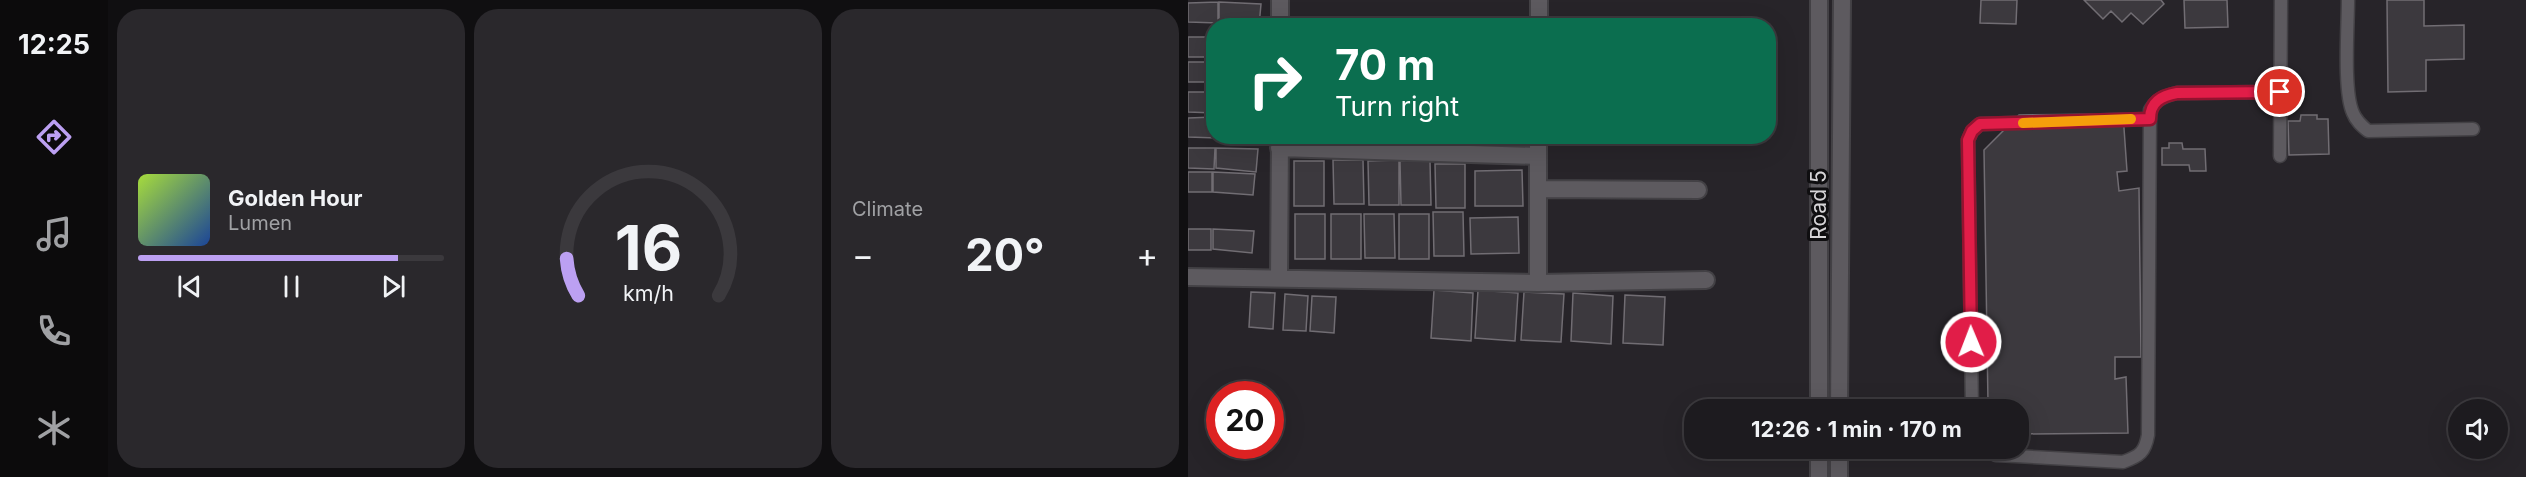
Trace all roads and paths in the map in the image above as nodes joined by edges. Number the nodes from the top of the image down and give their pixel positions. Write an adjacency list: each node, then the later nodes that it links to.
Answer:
1 (1280, 0): 7 (street)
2 (1539, 0): 8 (street)
3 (1819, 0): 23 (street, Road 5)
4 (1842, 0): 24 (street, Road 5)
5 (2281, 0): 9 (lane)
6 (2348, 0): 11 (lane)
7 (1280, 18)
8 (1539, 18)
9 (2280, 92): 10 (lane); 16 (lane)
10 (2150, 119): 25 (lane); 26 (lane)
11 (2473, 129)
12 (1280, 144): 20 (street)
13 (1317, 144): 15 (street)
14 (1538, 144): 15 (street)
15 (1538, 156): 17 (street)
16 (2280, 156)
17 (1538, 189): 18 (street); 22 (street)
18 (1698, 190)
19 (1188, 277): 20 (street)
20 (1279, 278): 22 (street)
21 (1706, 280): 22 (street)
22 (1538, 283)
23 (1819, 399)
24 (1839, 399)
25 (1972, 399)
26 (2029, 457)
27 (1820, 459): 29 (street)
28 (1839, 459): 30 (street)
29 (1820, 477)
30 (1839, 477)

